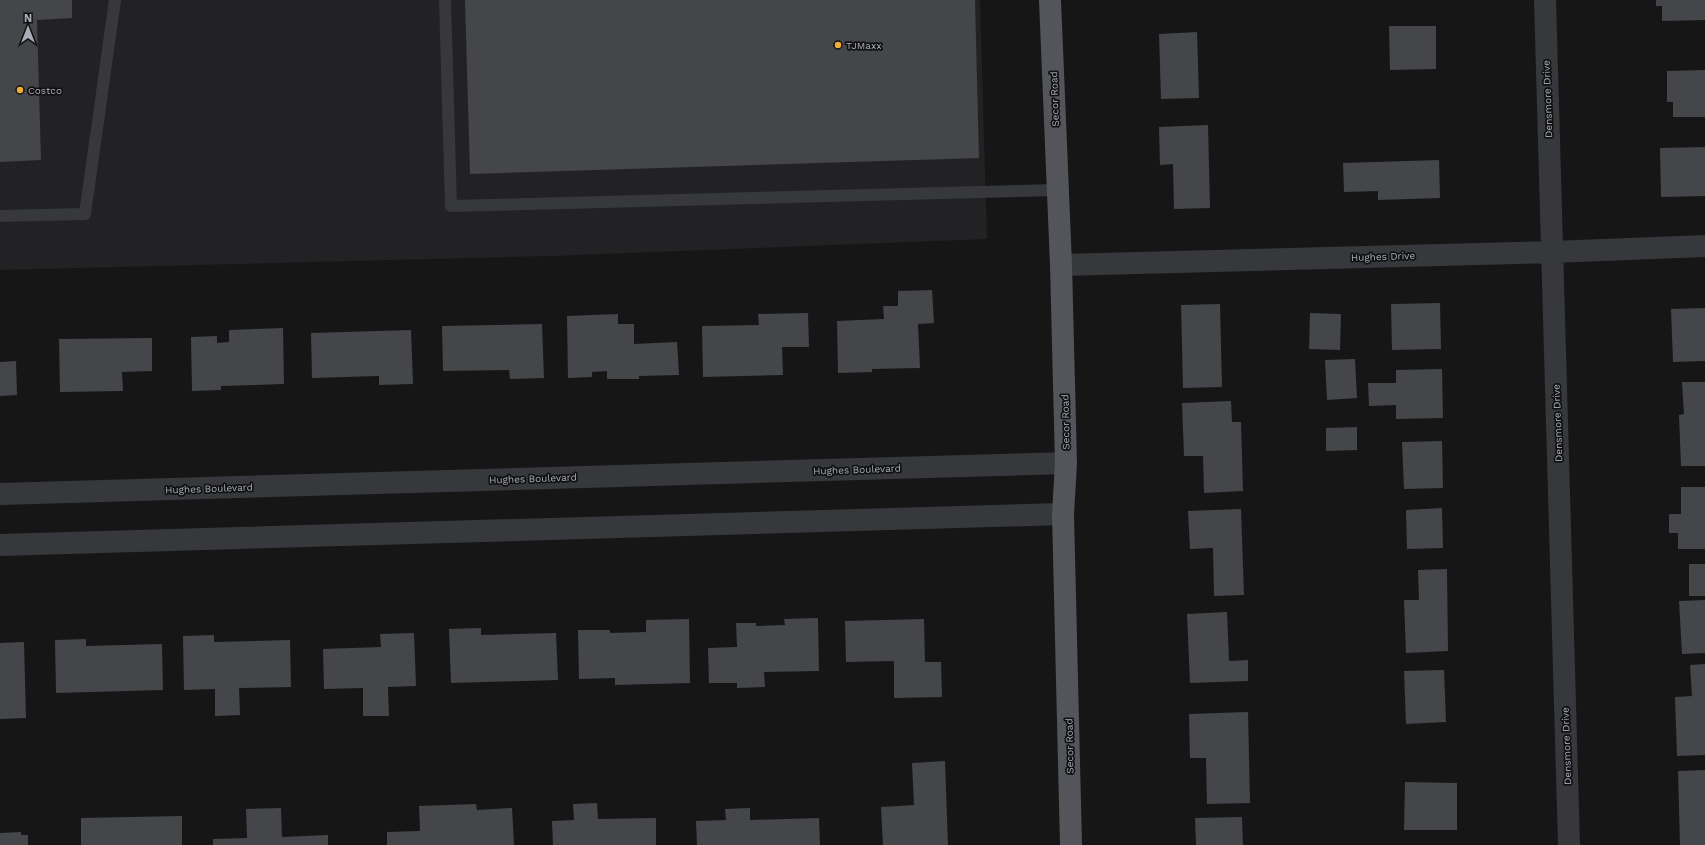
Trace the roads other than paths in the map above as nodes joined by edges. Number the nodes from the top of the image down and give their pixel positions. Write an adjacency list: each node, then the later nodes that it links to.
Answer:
1 (115, 0): 6 (lane)
2 (446, 0): 5 (lane)
3 (1050, 0): 5 (main road, Secor Road)
4 (1544, 0): 8 (street, Densmore Drive)
5 (1057, 190): 9 (main road, Secor Road)
6 (0, 216)
7 (1705, 246): 8 (street, Hughes Drive)
8 (1552, 252): 9 (street, Hughes Drive); 15 (street, Densmore Drive)
9 (1061, 265): 10 (main road, Secor Road)
10 (1066, 463): 11 (street, Hughes Boulevard); 12 (main road, Secor Road)
11 (0, 494)
12 (1063, 514): 13 (street); 14 (main road, Secor Road)
13 (0, 545)
14 (1071, 845)
15 (1569, 845)

